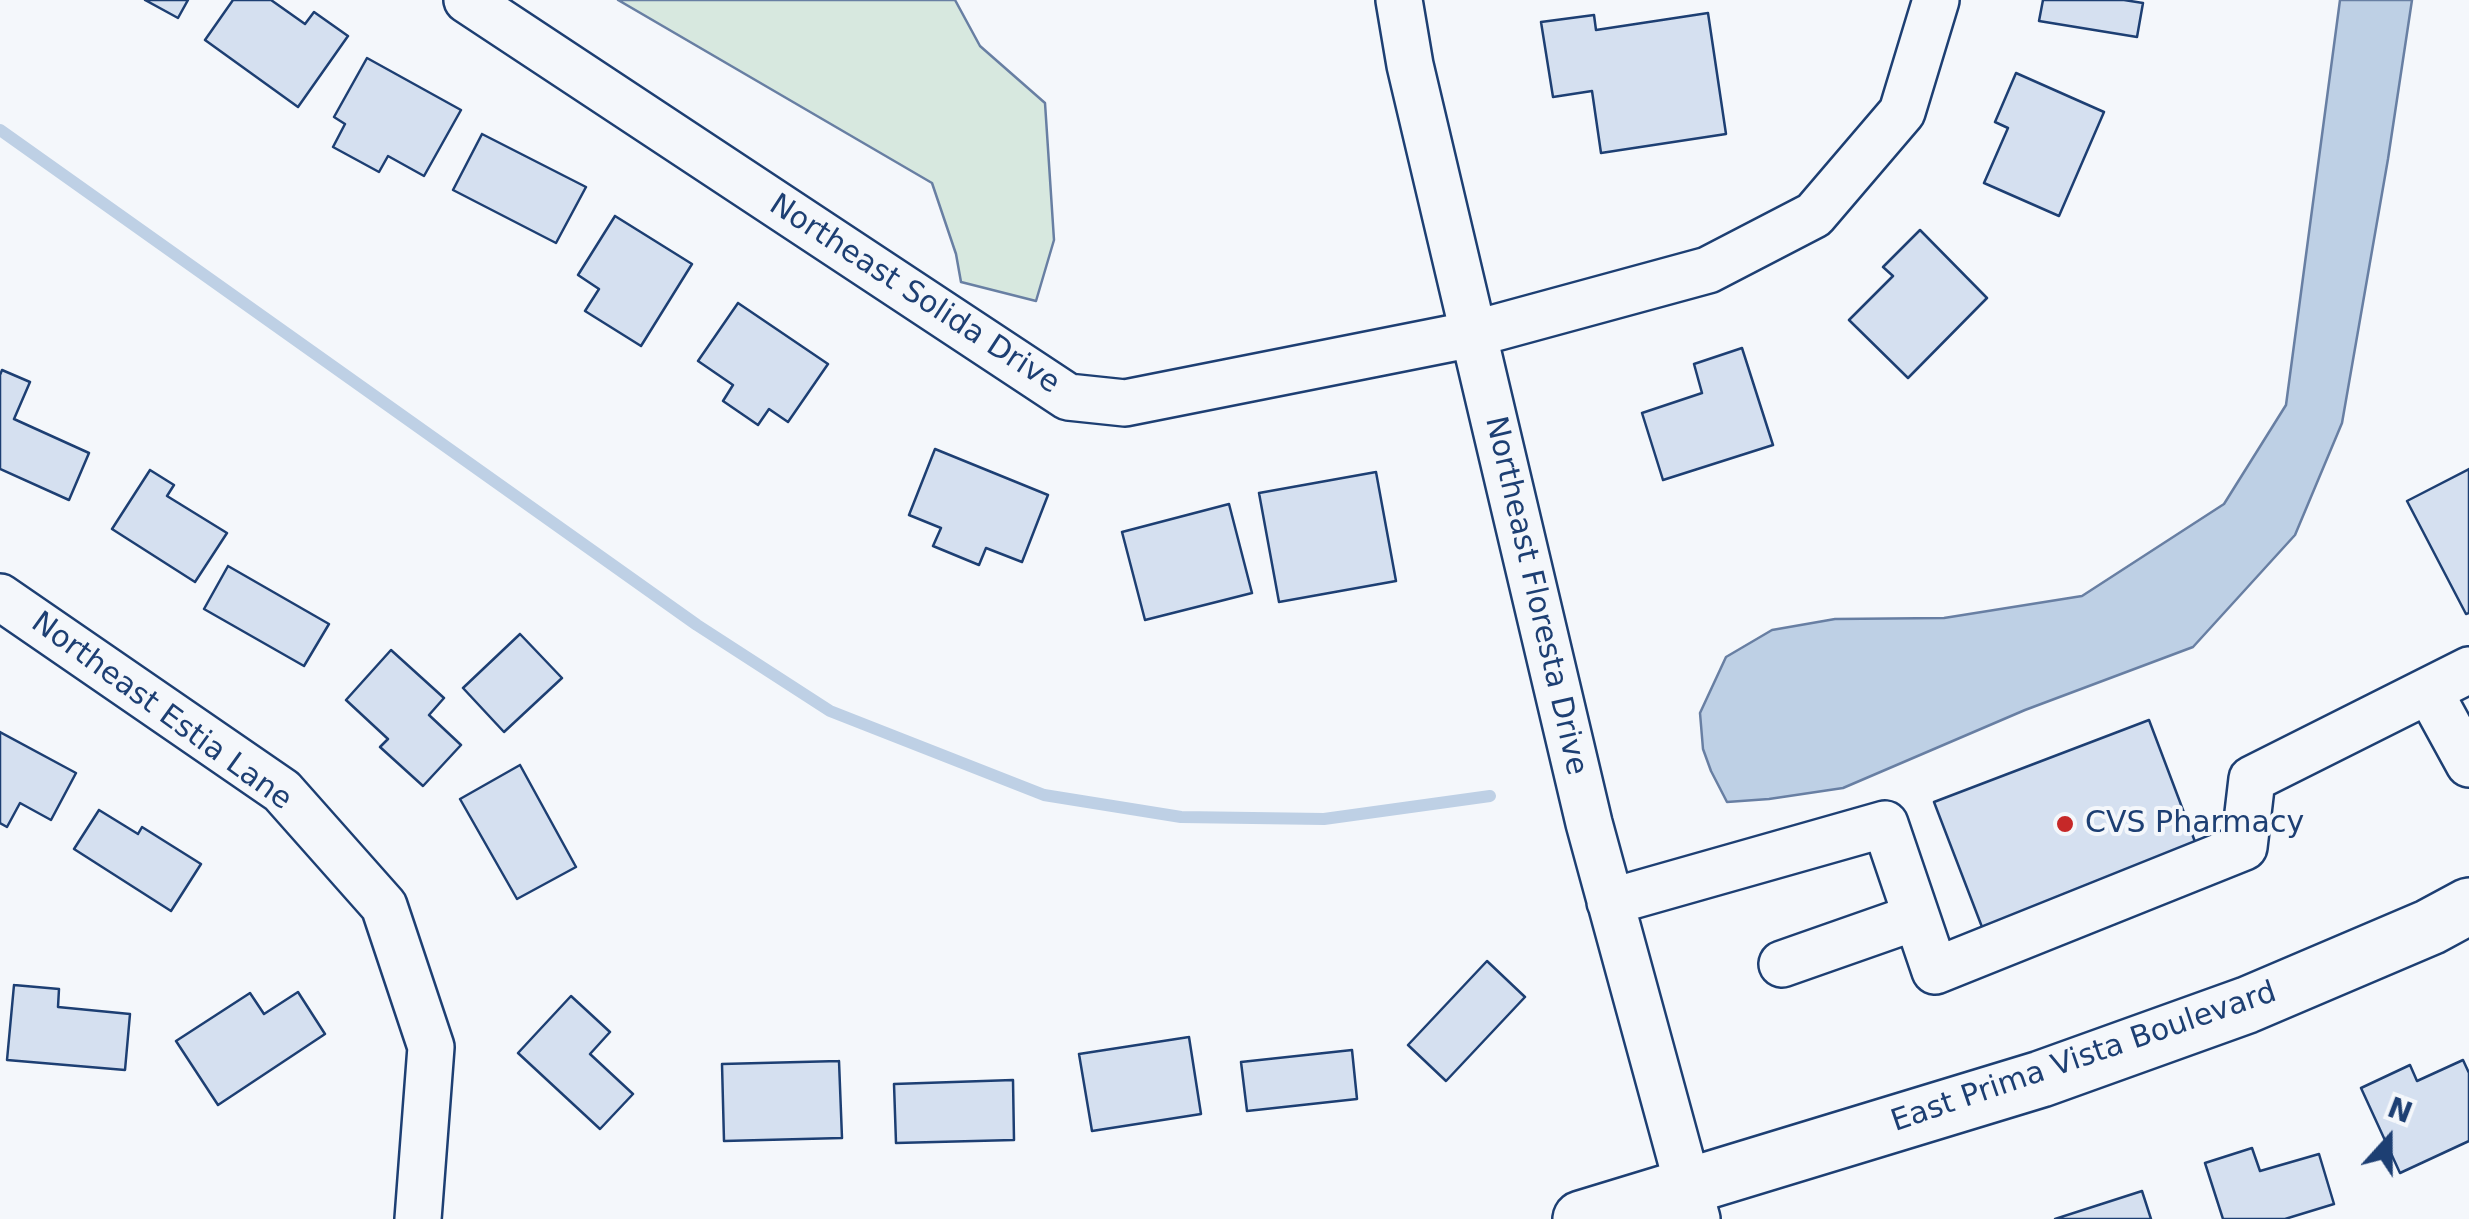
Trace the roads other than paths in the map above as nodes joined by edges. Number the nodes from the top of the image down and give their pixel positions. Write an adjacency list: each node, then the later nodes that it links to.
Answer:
1 (466, 0): 4 (street, Northeast Solida Drive)
2 (1399, 0): 4 (street, Northeast Floresta Drive)
3 (1936, 0): 4 (street, Northeast Solida Drive)
4 (1473, 334): 9 (street, Northeast Floresta Drive)
5 (0, 597): 14 (street, Northeast Estia Lane)
6 (2469, 670): 7 (street)
7 (2430, 691): 8 (street); 11 (street)
8 (2469, 764)
9 (1610, 902): 11 (street); 13 (street, Northeast Floresta Drive)
10 (2469, 906): 13 (main road, East Prima Vista Boulevard)
11 (1916, 916): 12 (street)
12 (1782, 964)
13 (1693, 1203): 15 (main road, East Prima Vista Boulevard)
14 (418, 1219)
15 (1581, 1219)

